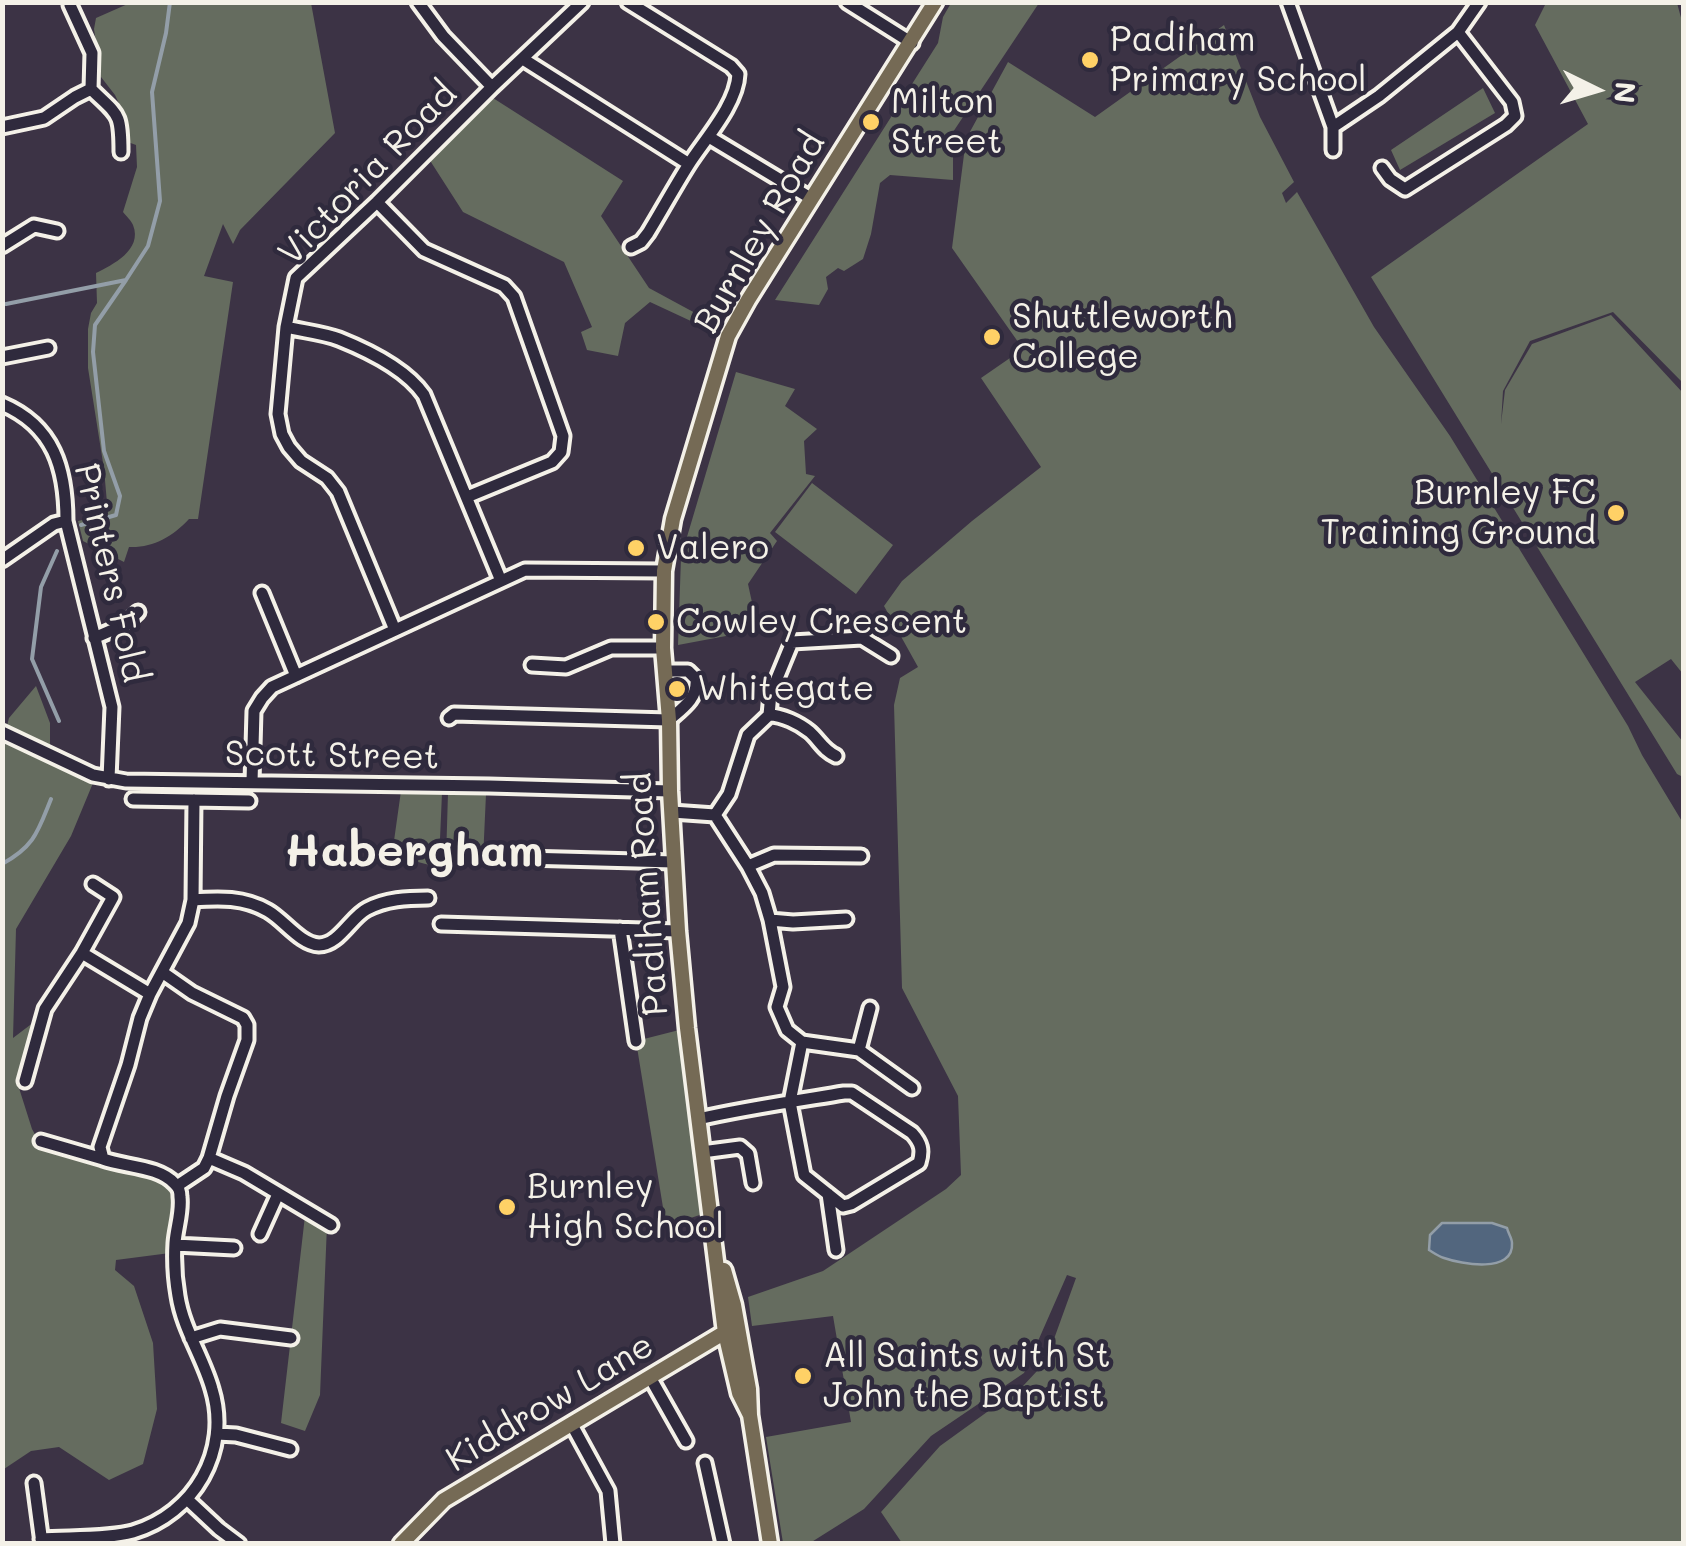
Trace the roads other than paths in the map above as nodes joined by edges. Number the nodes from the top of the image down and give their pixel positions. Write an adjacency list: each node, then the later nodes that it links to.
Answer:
1 (418, 2): 12 (street)
2 (582, 2): 11 (street, Victoria Road)
3 (628, 2): 16 (street)
4 (847, 2): 10 (street)
5 (935, 2): 10 (main road, Burnley Road)
6 (1288, 2): 15 (street)
7 (1478, 2): 9 (street)
8 (70, 6): 13 (street)
9 (1458, 32): 15 (street); 20 (street)
10 (912, 43): 21 (main road, Burnley Road)
11 (523, 58): 12 (street, Victoria Road); 19 (street)
12 (492, 87): 22 (street, Victoria Road)
13 (91, 89): 14 (street); 18 (street)
14 (2, 127)
15 (1333, 127): 17 (street)
16 (708, 136): 19 (street); 21 (street)
17 (1333, 150)
18 (121, 152)
19 (689, 164): 25 (street)
20 (1382, 168)
21 (812, 199): 33 (main road, Burnley Road)
22 (377, 202): 26 (street, Victoria Road); 30 (street)
23 (57, 231): 24 (street)
24 (2, 246)
25 (631, 246)
26 (286, 327): 30 (street); 37 (street, Victoria Road)
27 (48, 348): 28 (street)
28 (2, 357)
29 (2, 404): 31 (street, Printers Fold)
30 (466, 497): 34 (street)
31 (66, 521): 32 (street); 38 (street, Printers Fold)
32 (2, 560)
33 (664, 571): 34 (street); 39 (main road, Padiham Road)
34 (501, 581): 37 (street)
35 (262, 593): 43 (street)
36 (138, 612): 38 (street)
37 (395, 630): 43 (street)
38 (94, 638): 49 (street, Printers Fold)
39 (663, 648): 41 (street); 42 (main road, Padiham Road)
40 (891, 656): 44 (street)
41 (532, 665)
42 (665, 672): 46 (main road, Padiham Road); 46 (street)
43 (296, 676): 50 (street)
44 (769, 715): 48 (street); 56 (street)
45 (449, 718): 46 (street)
46 (669, 720): 51 (main road, Padiham Road)
47 (2, 732): 49 (street, Scott Street)
48 (836, 756)
49 (108, 779): 50 (street, Scott Street)
50 (252, 782): 51 (street, Scott Street)
51 (670, 791): 55 (main road, Padiham Road)
52 (132, 800): 53 (street)
53 (194, 800): 54 (street); 63 (street)
54 (249, 801)
55 (672, 812): 56 (street); 59 (main road, Padiham Road)
56 (716, 815): 60 (street)
57 (861, 856): 60 (street)
58 (487, 858): 59 (street)
59 (674, 862): 68 (main road, Padiham Road)
60 (748, 866): 65 (street)
61 (94, 884): 69 (street)
62 (428, 898): 63 (street)
63 (192, 900): 70 (street)
64 (846, 919): 65 (street)
65 (770, 920): 74 (street)
66 (441, 924): 67 (street)
67 (620, 929): 68 (street); 73 (street)
68 (678, 931): 79 (main road, Padiham Road)
69 (82, 953): 71 (street); 76 (street)
70 (162, 972): 71 (street); 82 (street)
71 (150, 994): 83 (street)
72 (870, 1008): 75 (street)
73 (636, 1041)
74 (802, 1042): 75 (street); 78 (street)
75 (859, 1050): 77 (street)
76 (24, 1081)
77 (912, 1088)
78 (790, 1102): 79 (street); 87 (street); 87 (street)
79 (698, 1119): 81 (main road, Padiham Road)
80 (41, 1141): 83 (street)
81 (702, 1152): 84 (street); 93 (main road, Padiham Road)
82 (209, 1158): 85 (street); 86 (street)
83 (106, 1160): 85 (street)
84 (753, 1183)
85 (177, 1186): 90 (street)
86 (278, 1194): 88 (street); 89 (street)
87 (828, 1194): 92 (street)
88 (330, 1225)
89 (260, 1234)
90 (175, 1245): 91 (street); 94 (street)
91 (234, 1248)
92 (836, 1250)
93 (731, 1329): 96 (main road, Kiddrow Lane); 110 (main road, Padiham Road)
94 (190, 1338): 95 (street); 98 (street)
95 (291, 1338)
96 (651, 1379): 97 (main road, Kiddrow Lane); 99 (street)
97 (572, 1426): 107 (main road, Kiddrow Lane); 108 (street)
98 (218, 1434): 100 (street); 103 (street)
99 (686, 1441)
100 (290, 1449)
101 (704, 1462): 109 (street)
102 (34, 1482): 105 (street)
103 (188, 1500): 104 (street); 106 (street)
104 (129, 1538): 105 (street)
105 (42, 1541)
106 (239, 1544)
107 (401, 1544)
108 (613, 1544)
109 (723, 1544)
110 (770, 1544)

